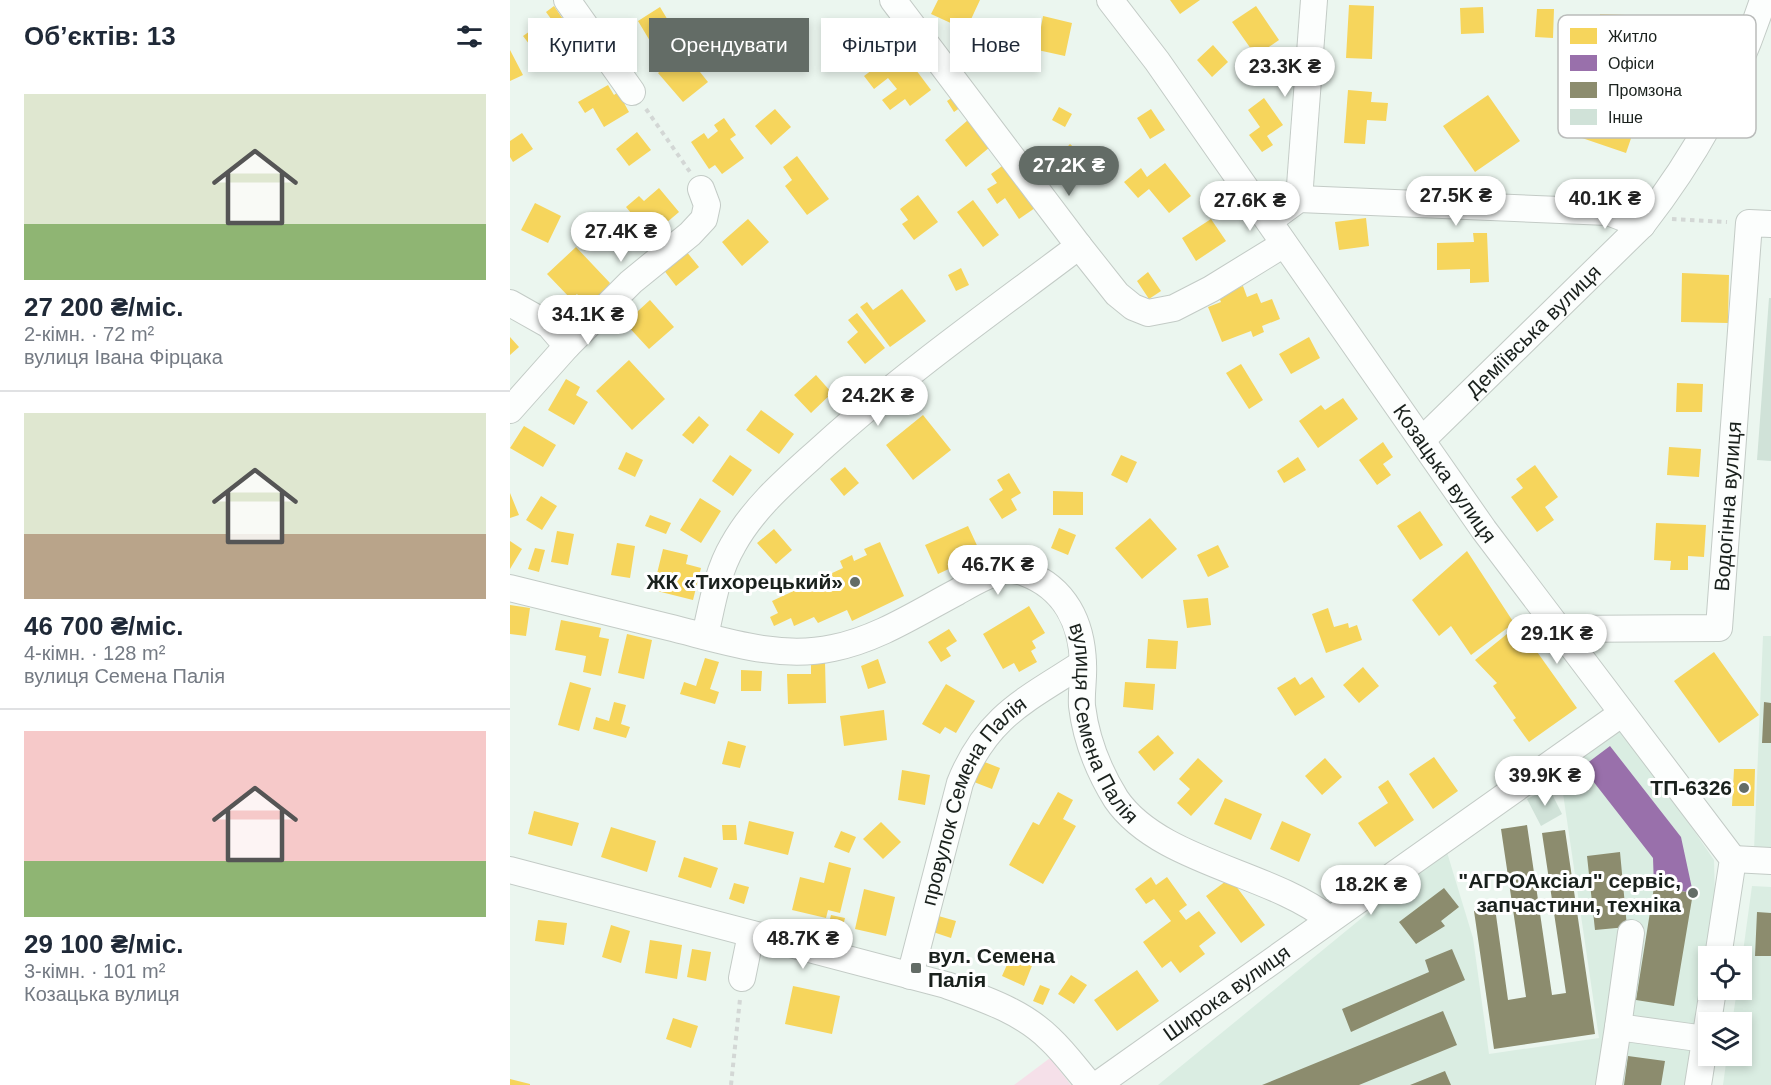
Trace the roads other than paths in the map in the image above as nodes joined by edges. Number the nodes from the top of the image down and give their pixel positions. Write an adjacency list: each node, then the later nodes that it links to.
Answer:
1 (567, 0): 7 (street)
2 (893, 0): 15 (street)
3 (1110, 0): 11 (street, Козацька вулиця)
4 (1314, 0): 10 (street)
5 (1763, 0): 6 (street, Деміївська вулиця)
6 (1756, 22)
7 (632, 92)
8 (1700, 138): 13 (street, Деміївська вулиця)
9 (701, 189): 17 (street)
10 (1299, 199): 11 (street); 13 (street)
11 (1269, 221): 14 (street, Козацька вулиця)
12 (1760, 223): 21 (street, Водогінна вулиця)
13 (1642, 225): 19 (street, Деміївська вулиця)
14 (1284, 244): 15 (street); 19 (street, Козацька вулиця)
15 (1079, 246): 22 (street)
16 (510, 303): 17 (street)
17 (567, 345): 18 (street)
18 (510, 410)
19 (1422, 440): 21 (street, Козацька вулиця)
20 (510, 588): 22 (street, вулиця Семена Палія)
21 (1557, 629): 24 (street, Козацька вулиця)
22 (705, 636): 23 (street, вулиця Семена Палія)
23 (1083, 663): 28 (street, вулиця Семена Палія); 32 (street, провулок Семена Палія)
24 (1621, 714): 25 (street, Козацька вулиця); 28 (street, Широка вулиця)
25 (1733, 859): 26 (street); 31 (street)
26 (1771, 861)
27 (510, 870): 30 (street)
28 (1329, 919): 38 (street, Широка вулиця)
29 (1631, 933): 34 (street)
30 (751, 934): 32 (street); 33 (street)
31 (1720, 946)
32 (910, 976): 37 (street)
33 (742, 978)
34 (1618, 1027): 35 (street); 39 (street)
35 (1698, 1039)
36 (1701, 1066): 40 (street)
37 (1090, 1085)
38 (1097, 1085)
39 (1609, 1085)
40 (1698, 1085)

